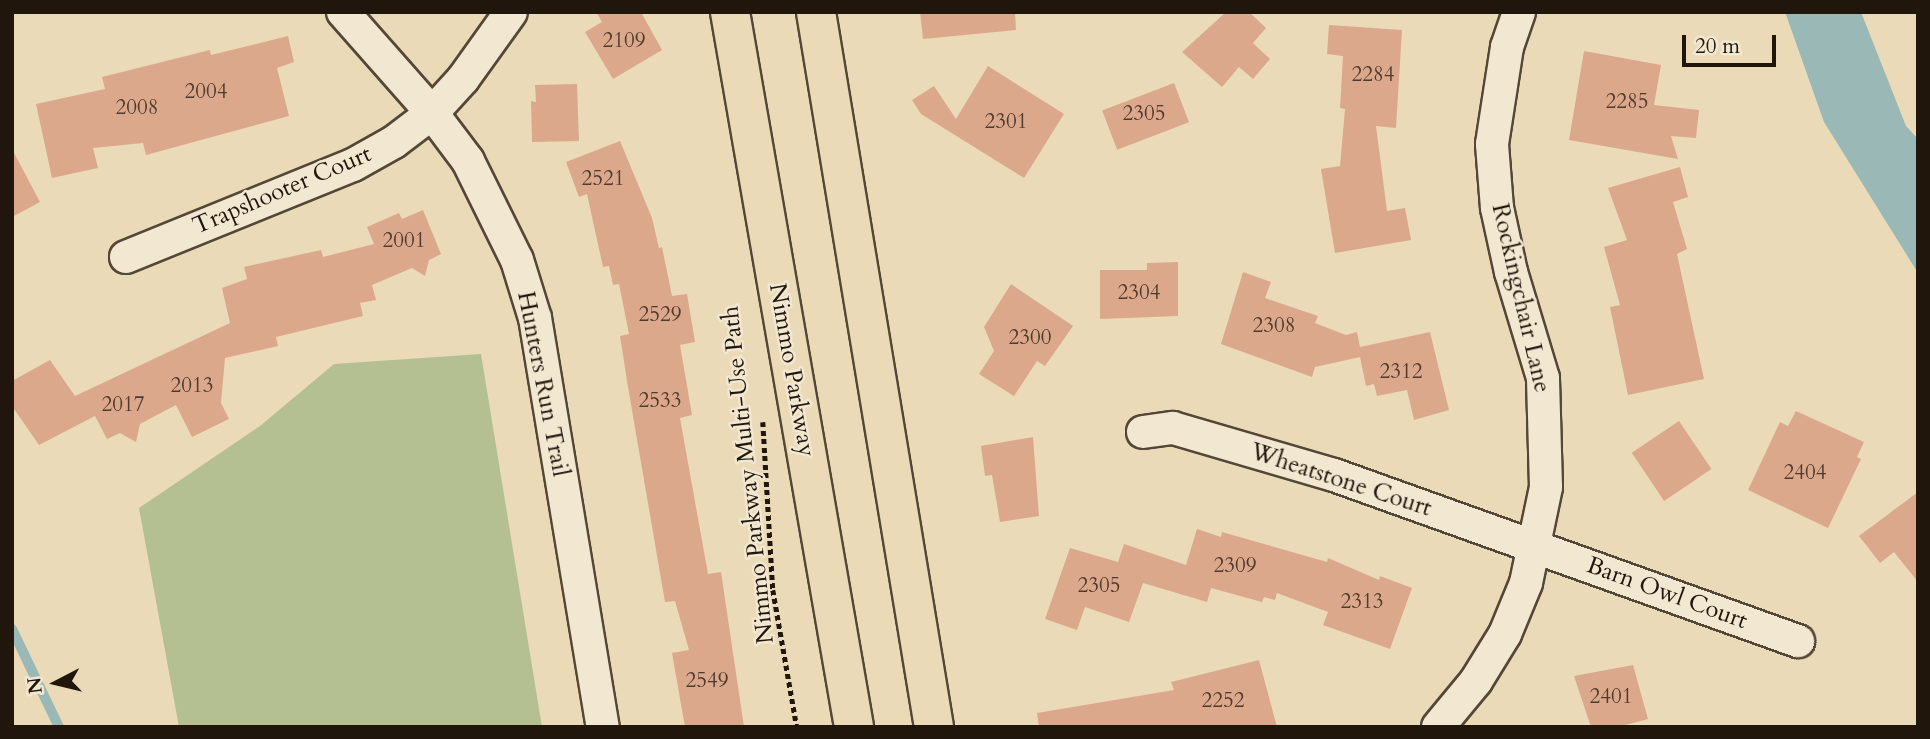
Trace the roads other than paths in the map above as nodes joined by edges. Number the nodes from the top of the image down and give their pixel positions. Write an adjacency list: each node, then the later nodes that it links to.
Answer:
1 (343, 12): 6 (street, Hunters Run Trail)
2 (511, 12): 6 (street, Trapshooter Court)
3 (730, 12): 12 (highway, Nimmo Parkway)
4 (816, 12): 13 (highway)
5 (1519, 12): 9 (street, Rockingchair Lane)
6 (432, 113): 7 (street, Trapshooter Court); 11 (street, Hunters Run Trail)
7 (126, 257)
8 (1143, 432): 9 (street, Wheatstone Court)
9 (1536, 545): 10 (street, Barn Owl Court); 14 (street, Rockingchair Lane)
10 (1798, 641)
11 (603, 727)
12 (854, 727)
13 (934, 727)
14 (1438, 727)

